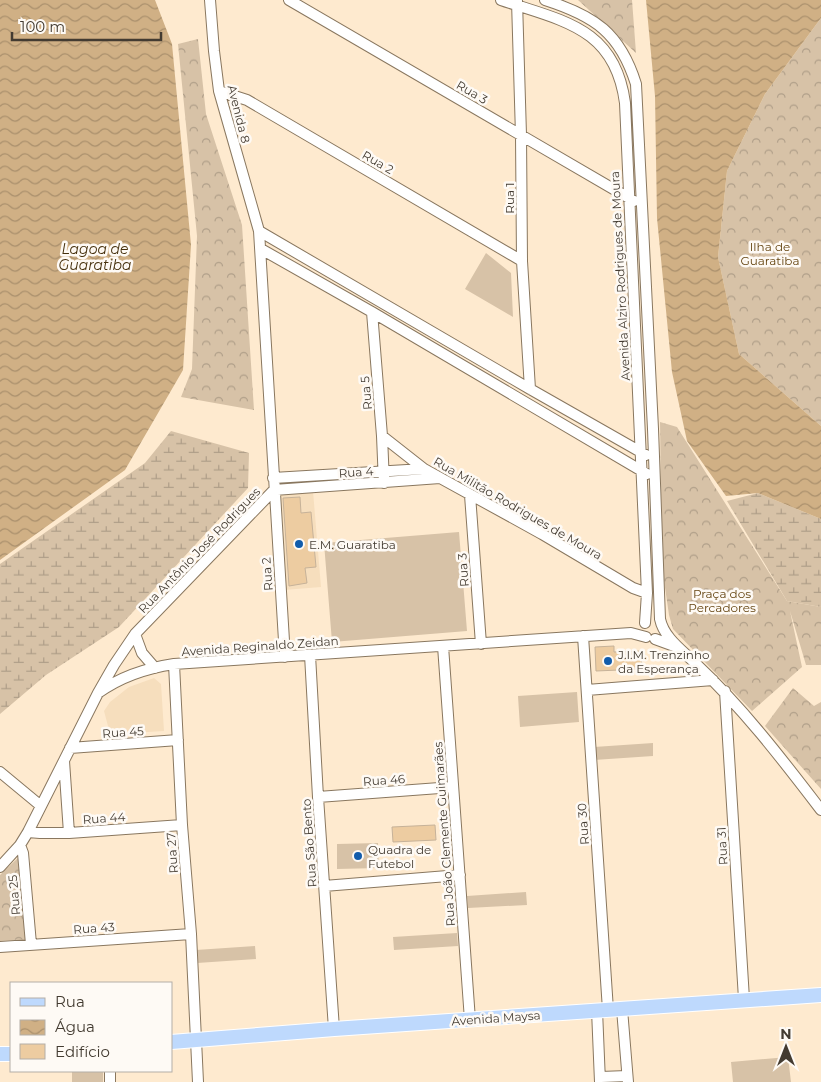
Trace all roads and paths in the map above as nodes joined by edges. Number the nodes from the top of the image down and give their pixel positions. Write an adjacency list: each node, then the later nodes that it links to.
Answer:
1 (210, 0): 6 (street, Avenida 8)
2 (289, 0): 7 (street, Rua 3)
3 (501, 0): 5 (street, Avenida Alziro Rodrigues de Moura)
4 (545, 0): 9 (street, Avenida Alziro Rodrigues de Moura)
5 (517, 3): 7 (street, Rua 1); 8 (street, Avenida Alziro Rodrigues de Moura)
6 (220, 91): 10 (street, Avenida 8); 12 (street, Rua 2)
7 (521, 135): 8 (street, Rua 3); 12 (street, Rua 1)
8 (630, 199): 9 (street, Rua 3); 15 (street, Avenida Alziro Rodrigues de Moura)
9 (643, 206): 16 (street, Avenida Alziro Rodrigues de Moura)
10 (259, 231): 11 (street, Rua Antônio José Rodrigues); 14 (street)
11 (261, 249): 13 (street); 23 (street, Rua Antônio José Rodrigues)
12 (522, 261): 14 (street, Rua 1)
13 (372, 312): 17 (street, Rua 5); 22 (street)
14 (530, 390): 18 (street)
15 (640, 426): 16 (street); 18 (street, Avenida Alziro Rodrigues de Moura)
16 (653, 429): 19 (street, Avenida Alziro Rodrigues de Moura)
17 (382, 436): 20 (street, Rua Militão Rodrigues de Moura); 21 (street, Rua 5)
18 (641, 453): 19 (street); 22 (street, Avenida Alziro Rodrigues de Moura)
19 (654, 459): 25 (street, Avenida Alziro Rodrigues de Moura)
20 (424, 469): 21 (street, Rua 4); 24 (street, Rua Militão Rodrigues de Moura)
21 (383, 471): 23 (street, Rua 4); 26 (street, Rua 5)
22 (642, 471): 25 (street); 30 (street, Avenida Alziro Rodrigues de Moura)
23 (273, 478): 27 (street, Rua Antônio José Rodrigues)
24 (441, 478): 26 (street, Rua 4); 28 (street, Rua Militão Rodrigues de Moura)
25 (654, 478): 29 (street, Avenida Alziro Rodrigues de Moura)
26 (384, 483): 27 (street, Rua 4)
27 (274, 490): 34 (street, Rua Antônio José Rodrigues); 41 (street, Rua 2)
28 (470, 495): 30 (street, Rua Militão Rodrigues de Moura); 37 (street, Rua 3)
29 (659, 582): 30 (street); 32 (street, Avenida Alziro Rodrigues de Moura)
30 (646, 588): 31 (street, Avenida Alziro Rodrigues de Moura)
31 (644, 624): 32 (street); 33 (street, Avenida Reginaldo Zeidan); 36 (street)
32 (662, 627): 36 (street); 39 (street, Avenida Reginaldo Zeidan)
33 (631, 633): 35 (street, Avenida Reginaldo Zeidan); 36 (street, Avenida Reginaldo Zeidan)
34 (135, 634): 44 (street); 49 (street, Rua Antônio José Rodrigues)
35 (583, 636): 37 (street, Avenida Reginaldo Zeidan); 47 (street, Rua 30)
36 (651, 638): 39 (street, Avenida Reginaldo Zeidan)
37 (481, 644): 38 (street, Avenida Reginaldo Zeidan)
38 (444, 646): 40 (street, Avenida Reginaldo Zeidan); 54 (street, Rua João Clemente Guimarães)
39 (678, 647): 42 (street, Avenida Reginaldo Zeidan)
40 (310, 655): 41 (street, Avenida Reginaldo Zeidan); 55 (street, Rua São Bento)
41 (285, 657): 43 (street, Avenida Reginaldo Zeidan)
42 (689, 657): 45 (street, Avenida Reginaldo Zeidan); 46 (street)
43 (174, 664): 44 (street, Avenida Reginaldo Zeidan); 50 (street, Rua 27)
44 (155, 668): 49 (street, Avenida Reginaldo Zeidan)
45 (713, 680): 46 (street); 48 (street, Avenida Reginaldo Zeidan)
46 (692, 681): 47 (street)
47 (587, 690): 70 (street, Rua 30)
48 (725, 691): 57 (street, Avenida Reginaldo Zeidan); 69 (street, Rua 31)
49 (98, 693): 51 (street)
50 (178, 740): 51 (street, Rua 45); 58 (street, Rua 27)
51 (70, 748): 52 (street)
52 (64, 761): 56 (street); 60 (street)
53 (0, 772): 56 (street)
54 (453, 787): 55 (street, Rua 46); 63 (street, Rua João Clemente Guimarães)
55 (318, 798): 64 (street, Rua São Bento)
56 (41, 806): 59 (street)
57 (821, 810)
58 (182, 825): 60 (street, Rua 44); 65 (street, Rua 27)
59 (28, 832): 60 (street, Rua 44); 61 (street)
60 (69, 832)
61 (20, 845): 62 (street); 66 (street, Rua 25)
62 (0, 868)
63 (460, 875): 64 (street); 71 (street, Rua João Clemente Guimarães)
64 (324, 886): 72 (street, Rua São Bento)
65 (190, 934): 66 (street, Rua 43); 73 (street, Rua 27)
66 (31, 944): 67 (street, Rua 43)
67 (0, 947)
68 (821, 995): 69 (main road, Avenida Maysa)
69 (744, 999): 70 (main road, Avenida Maysa)
70 (609, 1010): 71 (main road, Avenida Maysa); 75 (street); 76 (street)
71 (470, 1020): 72 (main road, Avenida Maysa)
72 (334, 1029): 73 (main road, Avenida Maysa)
73 (195, 1040): 74 (main road, Avenida Maysa); 77 (street, Rua 27)
74 (172, 1042)
75 (627, 1079): 76 (street)
76 (600, 1080)
77 (198, 1082)

